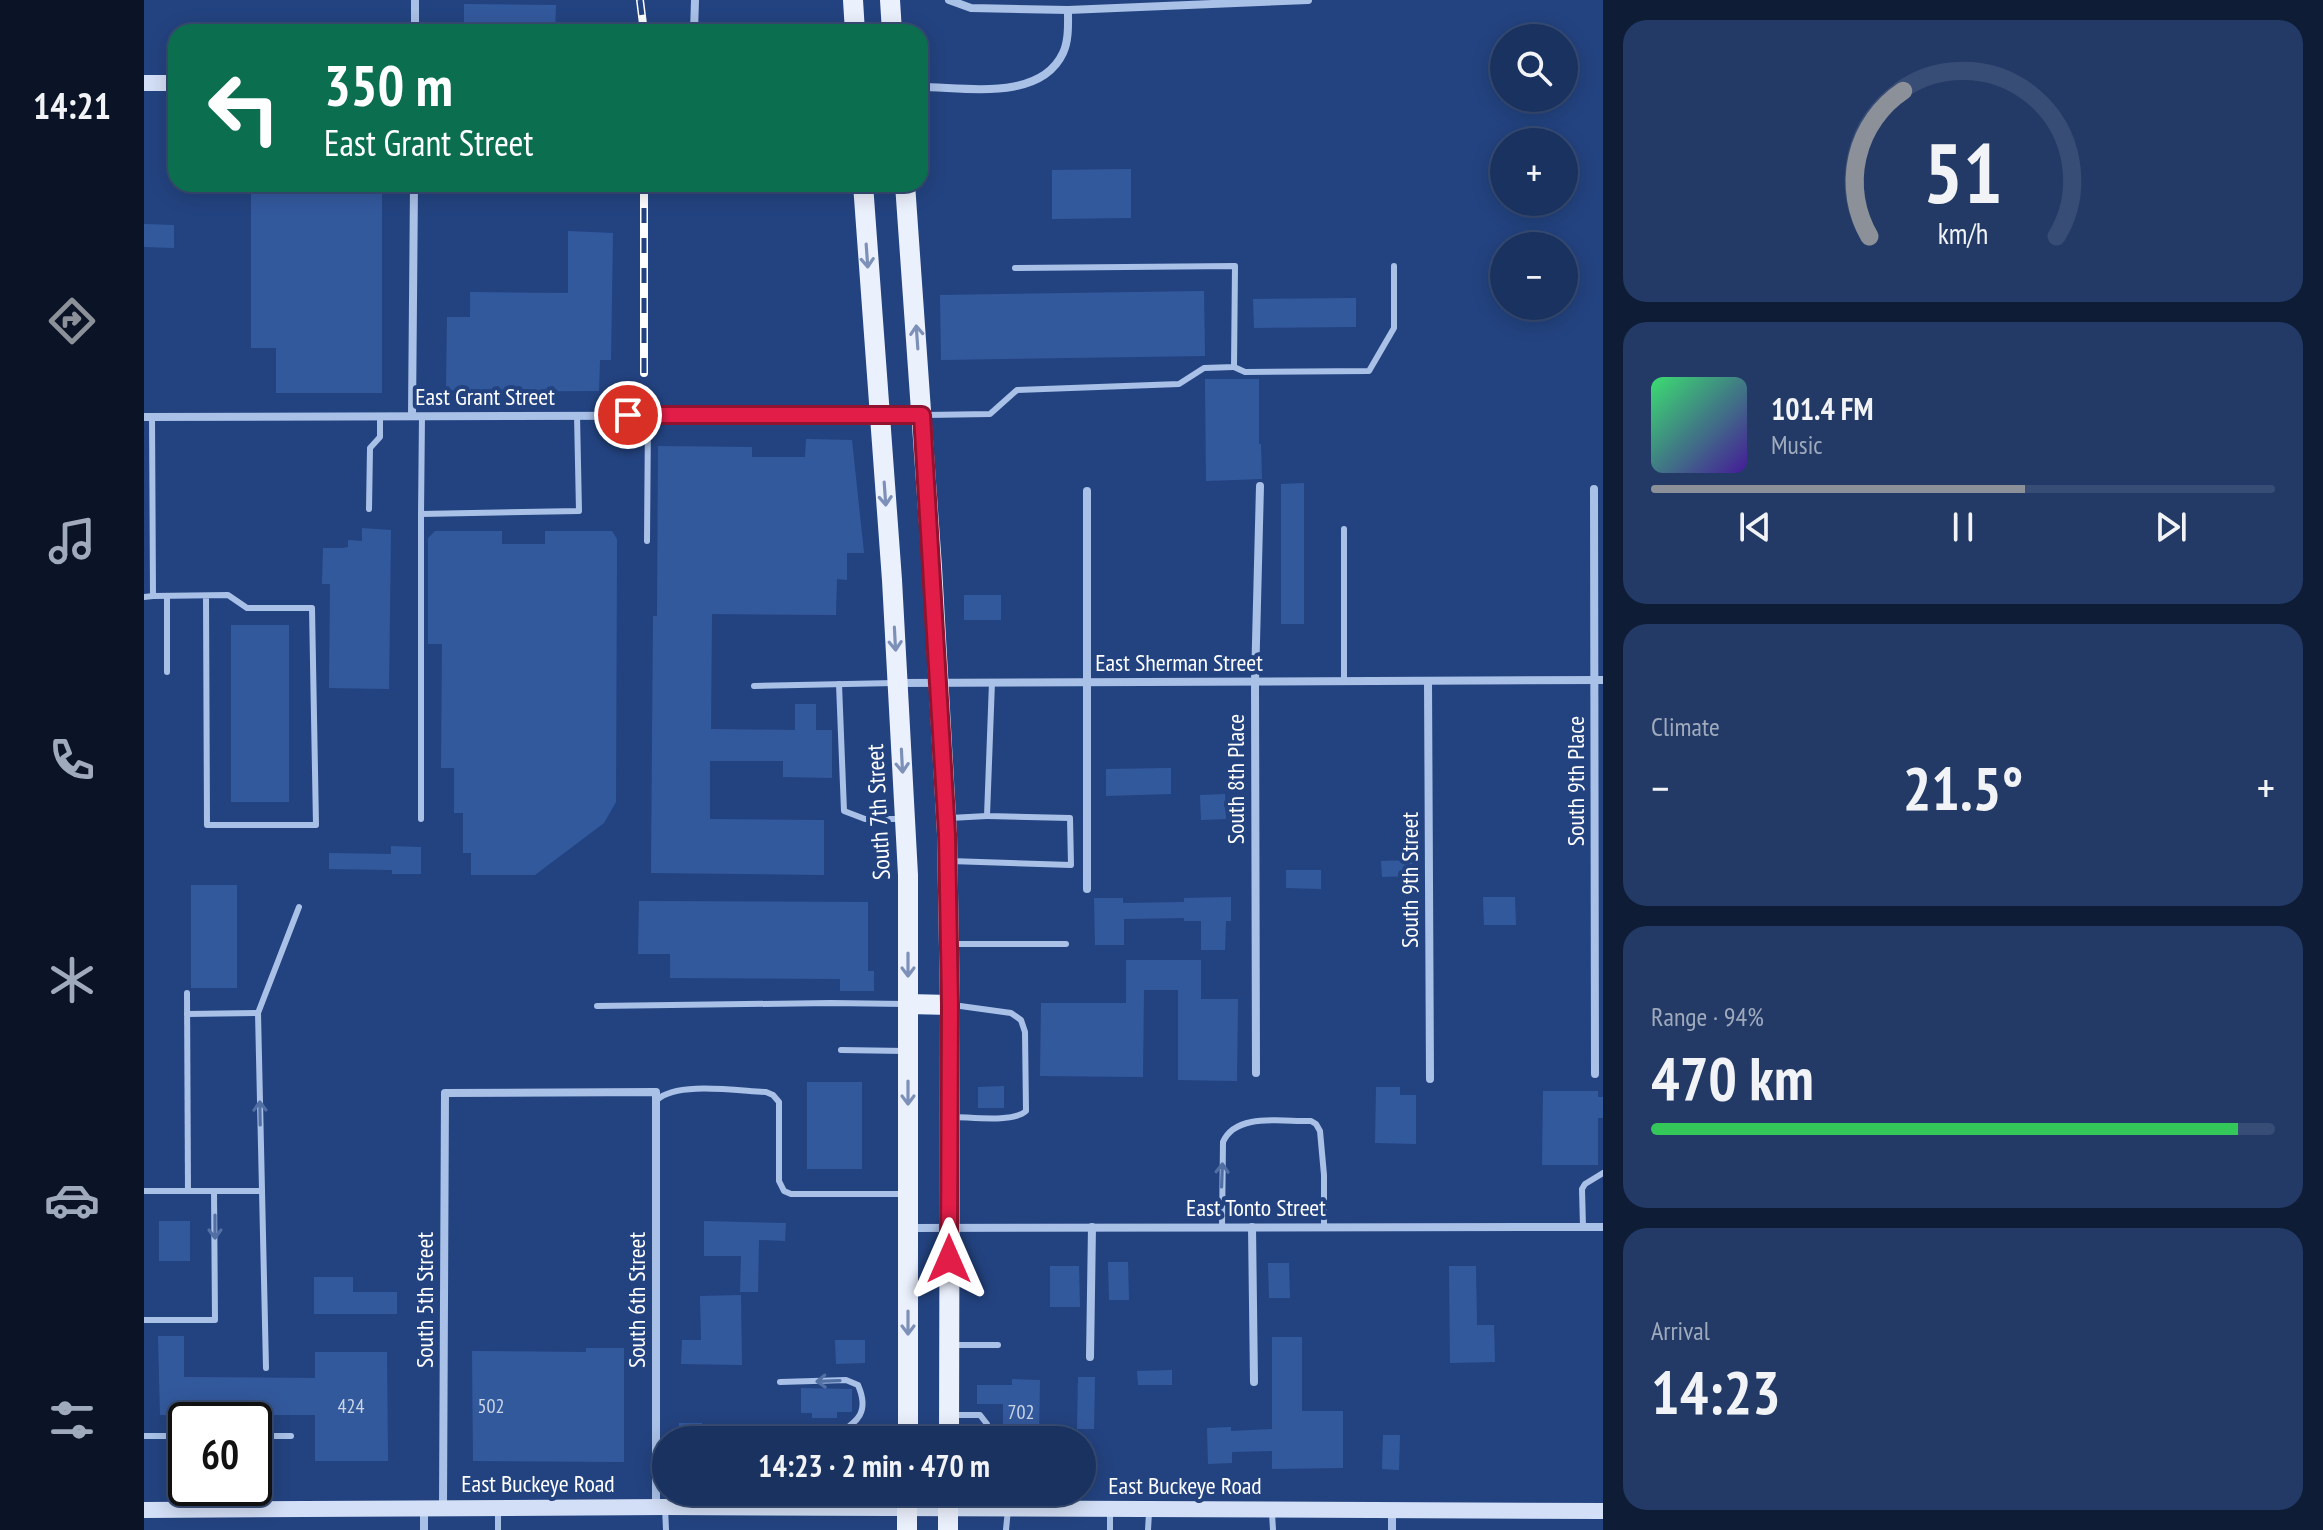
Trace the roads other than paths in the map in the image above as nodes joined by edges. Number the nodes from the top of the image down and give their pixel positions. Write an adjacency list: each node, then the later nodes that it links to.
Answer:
1 (415, 0): 8 (street)
2 (695, 0): 9 (street)
3 (853, 0): 10 (main road)
4 (890, 0): 11 (main road)
5 (949, 0): 7 (street)
6 (1308, 0): 7 (street)
7 (1068, 10): 14 (street)
8 (415, 24)
9 (694, 24)
10 (854, 24)
11 (892, 24)
12 (144, 83): 13 (main road)
13 (168, 83)
14 (928, 87)
15 (414, 192): 24 (street)
16 (864, 192): 27 (main road, South 7th Street, one-way to 27)
17 (906, 192): 22 (main road, one-way to 17)
18 (1394, 266): 20 (lane)
19 (1015, 268): 20 (lane)
20 (1234, 367): 22 (lane)
21 (577, 415): 25 (street, East Grant Street); 26 (street, East Grant Street); 33 (lane)
22 (922, 415): 27 (street, East Grant Street); 45 (main road)
23 (380, 416): 24 (street, East Grant Street); 28 (street, East Grant Street); 32 (lane)
24 (412, 416): 25 (street, East Grant Street)
25 (422, 416): 33 (lane)
26 (648, 416): 27 (street, East Grant Street); 35 (lane)
27 (879, 416): 48 (main road, South 7th Street, one-way to 48)
28 (148, 417): 36 (lane)
29 (1260, 486): 42 (street, South 8th Place)
30 (1594, 489): 41 (street, South 9th Place)
31 (1087, 491): 47 (street)
32 (369, 509)
33 (421, 514): 52 (lane)
34 (1344, 529): 43 (lane)
35 (647, 541)
36 (153, 596): 37 (lane); 39 (lane)
37 (167, 596): 38 (lane); 40 (lane)
38 (206, 596): 38 (lane)
39 (144, 597)
40 (167, 672)
41 (1599, 680): 44 (street, East Sherman Street); 69 (street, South 9th Place)
42 (1255, 681): 43 (street, East Sherman Street); 47 (street, East Sherman Street); 68 (street, South 8th Place)
43 (1344, 681): 44 (street, East Sherman Street)
44 (1428, 681): 70 (street, South 9th Street)
45 (940, 682): 46 (street, East Sherman Street); 48 (street, East Sherman Street); 54 (main road)
46 (992, 682): 47 (street, East Sherman Street); 51 (lane)
47 (1087, 682): 56 (street)
48 (898, 683): 49 (lane, East Sherman Street); 53 (main road, South 7th Street, one-way to 53)
49 (839, 684): 50 (lane, East Sherman Street); 53 (lane)
50 (754, 686)
51 (987, 816): 54 (lane); 55 (lane)
52 (421, 819)
53 (905, 819): 61 (main road, South 7th Street, one-way to 61)
54 (946, 819): 55 (main road)
55 (947, 861): 59 (main road)
56 (1087, 889)
57 (299, 907): 64 (lane)
58 (1066, 944): 59 (lane)
59 (949, 945): 62 (main road)
60 (187, 993): 65 (lane)
61 (908, 1004): 62 (main road); 63 (lane); 67 (main road, South 7th Street)
62 (950, 1005): 72 (main road); 72 (lane)
63 (597, 1006)
64 (258, 1013): 65 (lane); 77 (lane, one-way to 64)
65 (187, 1014): 75 (lane)
66 (841, 1050): 67 (lane)
67 (908, 1051): 78 (main road, South 7th Street, one-way to 78)
68 (1256, 1073)
69 (1595, 1074)
70 (1430, 1079)
71 (656, 1097): 78 (lane); 109 (street, South 5th Street); 111 (street, South 6th Street)
72 (949, 1117): 79 (main road)
73 (1603, 1173): 84 (lane)
74 (144, 1191): 75 (lane)
75 (188, 1191): 76 (lane)
76 (214, 1191): 77 (lane); 87 (lane, one-way to 87)
77 (262, 1191): 91 (lane)
78 (908, 1194): 86 (main road, South 7th Street)
79 (948, 1227): 80 (street, East Tonto Street); 86 (street, East Tonto Street); 88 (main road)
80 (1092, 1227): 81 (street, East Tonto Street); 90 (street)
81 (1222, 1227): 82 (street, East Tonto Street); 83 (lane, one-way to 83)
82 (1252, 1227): 83 (street, East Tonto Street); 93 (street)
83 (1324, 1227): 84 (street, East Tonto Street)
84 (1583, 1227): 85 (street, East Tonto Street)
85 (1603, 1227)
86 (908, 1228): 96 (main road, South 7th Street, one-way to 96)
87 (144, 1320)
88 (949, 1345): 89 (lane); 94 (main road)
89 (998, 1345)
90 (1090, 1357)
91 (266, 1368)
92 (780, 1382): 95 (lane, one-way to 92)
93 (1254, 1382)
94 (949, 1415): 97 (main road); 98 (lane)
95 (850, 1426)
96 (908, 1426)
97 (949, 1426)
98 (987, 1426)
99 (144, 1436): 100 (lane)
100 (168, 1436)
101 (272, 1436): 102 (lane)
102 (291, 1436)
103 (677, 1506): 111 (main road, East Buckeye Road)
104 (856, 1506): 117 (main road, East Buckeye Road)
105 (989, 1506): 118 (main road, East Buckeye Road)
106 (1018, 1506): 123 (lane)
107 (1064, 1506): 112 (main road, East Buckeye Road)
108 (424, 1507): 109 (main road, East Buckeye Road); 116 (main road, East Buckeye Road); 120 (street)
109 (443, 1507): 110 (main road, East Buckeye Road)
110 (498, 1507): 111 (main road, East Buckeye Road); 121 (lane)
111 (660, 1507): 122 (lane)
112 (1110, 1509): 113 (main road, East Buckeye Road); 124 (lane)
113 (1149, 1509): 114 (main road, East Buckeye Road); 125 (lane)
114 (1272, 1509): 115 (main road, East Buckeye Road); 126 (lane)
115 (1392, 1509): 119 (main road, East Buckeye Road); 127 (street)
116 (144, 1510)
117 (907, 1510): 118 (main road, East Buckeye Road)
118 (948, 1510)
119 (1603, 1511)
120 (424, 1530)
121 (498, 1530)
122 (666, 1530)
123 (1006, 1530)
124 (1110, 1530)
125 (1148, 1530)
126 (1273, 1530)
127 (1392, 1530)

